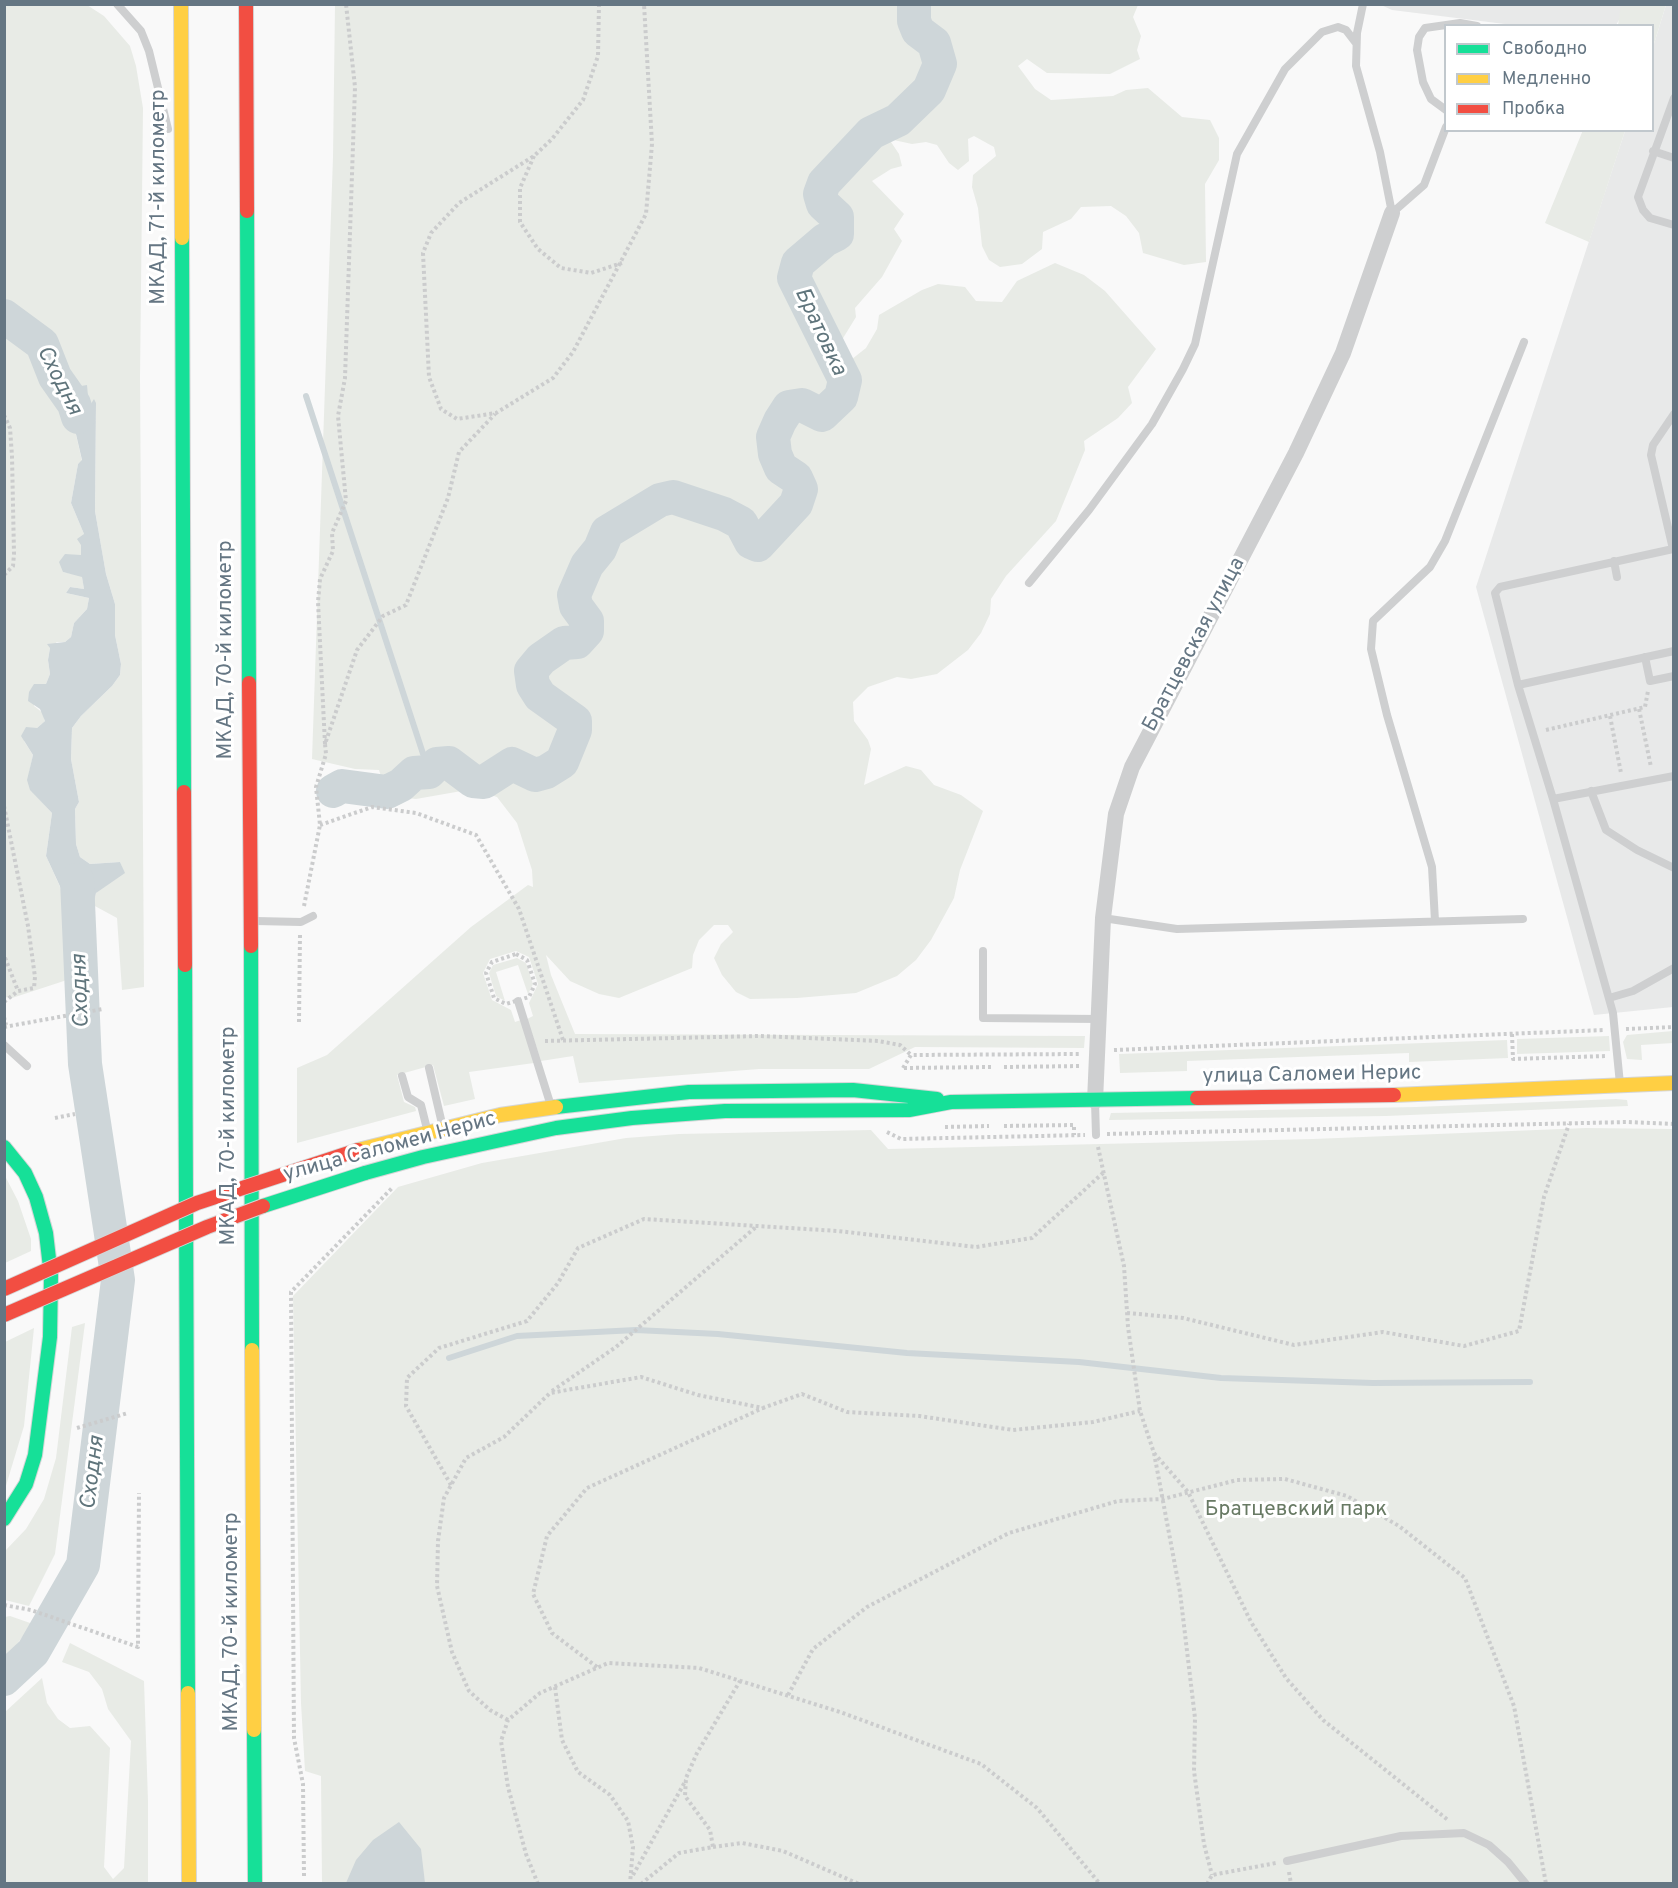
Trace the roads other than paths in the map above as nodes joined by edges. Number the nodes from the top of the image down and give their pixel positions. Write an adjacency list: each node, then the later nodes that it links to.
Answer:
1 (117, 4): 10 (lane)
2 (181, 4): 14 (main road, МКАД, 71-й километр)
3 (246, 4): 35 (main road, МКАД, 70-й километр)
4 (1363, 4): 6 (lane)
5 (1444, 26): 8 (lane)
6 (1356, 43): 15 (lane); 23 (lane)
7 (1674, 98): 12 (lane)
8 (1444, 109)
9 (1444, 132): 15 (lane)
10 (170, 135)
11 (172, 146): 14 (lane)
12 (1653, 151): 13 (lane); 16 (lane)
13 (1674, 158)
14 (181, 181): 18 (main road, МКАД, 71-й километр)
15 (1392, 213): 33 (street, Братцевская улица)
16 (1674, 225)
17 (1524, 342): 36 (lane)
18 (181, 390): 58 (main road, МКАД, 70-й километр)
19 (1674, 414): 20 (lane)
20 (1673, 549): 21 (lane)
21 (1614, 561): 22 (lane); 27 (lane)
22 (1617, 577)
23 (1029, 583)
24 (1674, 651): 25 (lane)
25 (1645, 657): 26 (lane); 27 (lane)
26 (1674, 676)
27 (1518, 685): 30 (lane)
28 (1674, 776): 29 (lane)
29 (1592, 792): 30 (lane); 31 (lane)
30 (1553, 799): 39 (lane)
31 (1674, 868)
32 (312, 916): 35 (lane)
33 (1103, 918): 36 (lane); 41 (street, Братцевская улица)
34 (1523, 919): 36 (lane)
35 (250, 921): 62 (main road, МКАД, 70-й километр)
36 (1435, 921)
37 (983, 951): 41 (lane)
38 (1674, 968): 39 (lane)
39 (1609, 998): 47 (lane)
40 (518, 1001): 50 (lane)
41 (1099, 1019): 48 (street, Братцевская улица)
42 (4, 1045): 43 (lane)
43 (27, 1066)
44 (429, 1068): 51 (lane)
45 (402, 1076): 52 (lane)
46 (1674, 1083): 47 (main road, улица Саломеи Нерис)
47 (1621, 1085): 48 (main road, улица Саломеи Нерис)
48 (1095, 1101): 49 (main road, улица Саломеи Нерис); 53 (lane)
49 (951, 1102): 50 (main road, улица Саломеи Нерис); 56 (main road, улица Саломеи Нерис, bridge)
50 (551, 1107): 51 (main road, улица Саломеи Нерис)
51 (443, 1128): 52 (main road, улица Саломеи Нерис)
52 (428, 1131): 55 (main road, улица Саломеи Нерис, bridge)
53 (1096, 1135)
54 (4, 1147): 57 (main road)
55 (4, 1289)
56 (4, 1315)
57 (4, 1520)
58 (189, 1804): 60 (main road); 61 (main road, МКАД, 70-й километр)
59 (1287, 1861): 63 (lane)
60 (174, 1884)
61 (189, 1884)
62 (255, 1884)
63 (1526, 1884)

